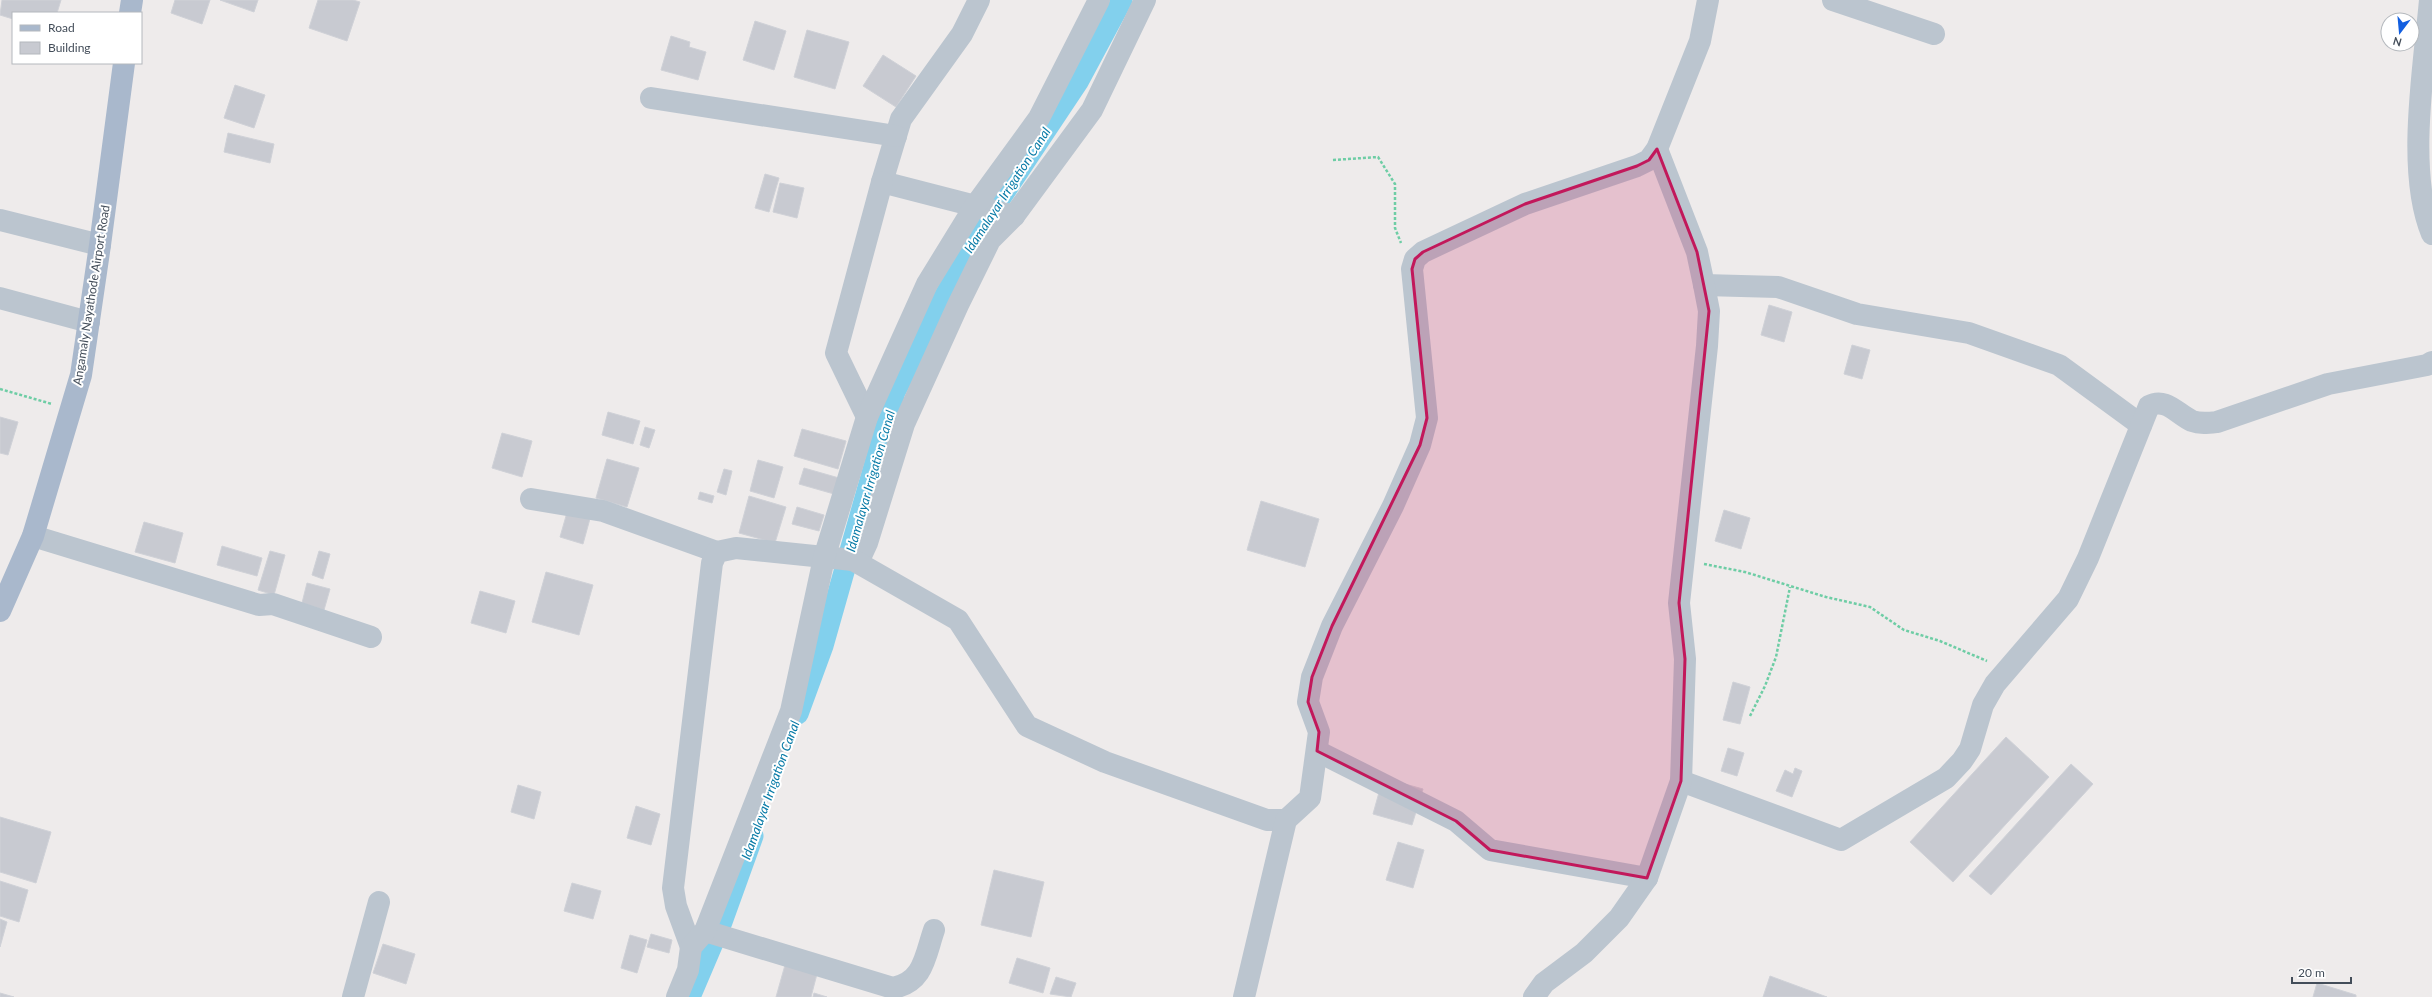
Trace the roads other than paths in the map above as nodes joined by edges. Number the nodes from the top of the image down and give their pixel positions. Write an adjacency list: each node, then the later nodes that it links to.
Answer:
1 (132, 0): 8 (main road)
2 (978, 0): 12 (street)
3 (1099, 0): 15 (street)
4 (1145, 0): 16 (street)
5 (1708, 0): 13 (street)
6 (1833, 0): 9 (street)
7 (2430, 0): 18 (street)
8 (130, 12)
9 (1934, 34)
10 (124, 64): 19 (main road, Angamaly Nayathode Airport Road)
11 (651, 98): 12 (street)
12 (896, 136): 14 (street)
13 (1657, 149): 20 (street); 33 (street)
14 (882, 182): 15 (street); 24 (street)
15 (975, 206): 16 (street); 24 (street)
16 (1014, 216): 30 (street)
17 (0, 220): 19 (street)
18 (2432, 234)
19 (100, 245): 22 (main road, Angamaly Nayathode Airport Road)
20 (1704, 285): 25 (street); 34 (street)
21 (0, 298): 22 (street)
22 (89, 322): 27 (main road, Angamaly Nayathode Airport Road)
23 (2432, 362): 25 (street)
24 (867, 417): 29 (street)
25 (2141, 425): 34 (street)
26 (530, 499): 28 (street)
27 (33, 536): 31 (main road, Angamaly Nayathode Airport Road); 32 (street)
28 (717, 552): 29 (street); 39 (street)
29 (824, 558): 30 (street); 39 (street)
30 (852, 560): 35 (street)
31 (0, 611)
32 (371, 637)
33 (1317, 751): 35 (street); 36 (street)
34 (1681, 781): 36 (street)
35 (1286, 820): 42 (street)
36 (1647, 878): 43 (street)
37 (379, 902): 40 (street)
38 (934, 930): 39 (street)
39 (698, 939): 41 (street)
40 (352, 997)
41 (678, 997)
42 (1244, 997)
43 (1534, 997)

